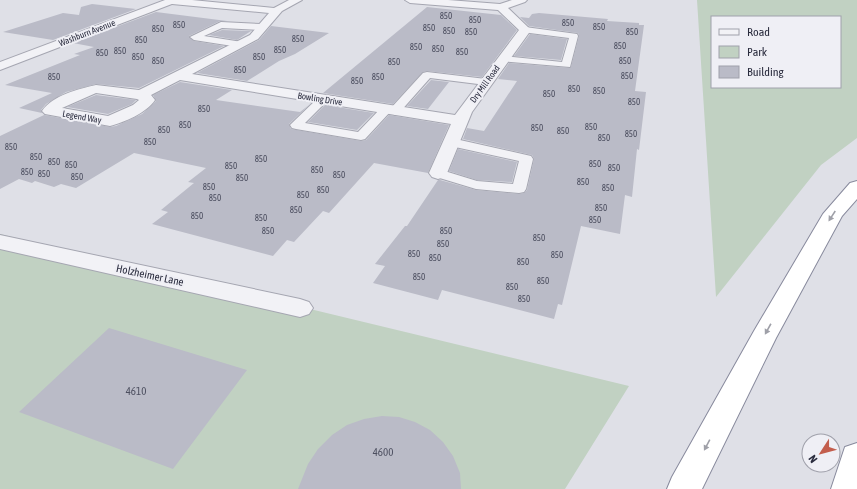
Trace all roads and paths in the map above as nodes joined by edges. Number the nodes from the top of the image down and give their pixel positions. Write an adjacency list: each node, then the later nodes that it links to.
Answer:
1 (173, 0): 7 (street); 12 (street, Washburn Avenue)
2 (229, 0): 7 (street)
3 (297, 0): 7 (street)
4 (410, 0): 6 (street)
5 (522, 0): 6 (street)
6 (501, 7): 9 (street)
7 (280, 9): 8 (street)
8 (260, 27): 10 (street); 10 (lane)
9 (525, 30): 11 (street, Dry Mill Road); 11 (lane)
10 (239, 44): 13 (street)
11 (503, 59): 14 (street, Dry Mill Road)
12 (0, 66)
13 (179, 76): 15 (street); 16 (street, Bowling Drive)
14 (486, 82): 17 (lane); 18 (street, Dry Mill Road)
15 (140, 95): 15 (street, Legend Way)
16 (323, 99): 17 (street, Bowling Drive); 17 (lane)
17 (391, 110): 18 (street, Bowling Drive)
18 (460, 121): 19 (street, Dry Mill Road)
19 (451, 142): 20 (street, Dry Mill Road); 20 (lane)
20 (438, 173)
21 (857, 187): 25 (highway, one-way to 25)
22 (0, 242): 23 (street, Holzheimer Lane)
23 (300, 308)
24 (857, 458): 26 (highway)
25 (684, 489)
26 (848, 489)

